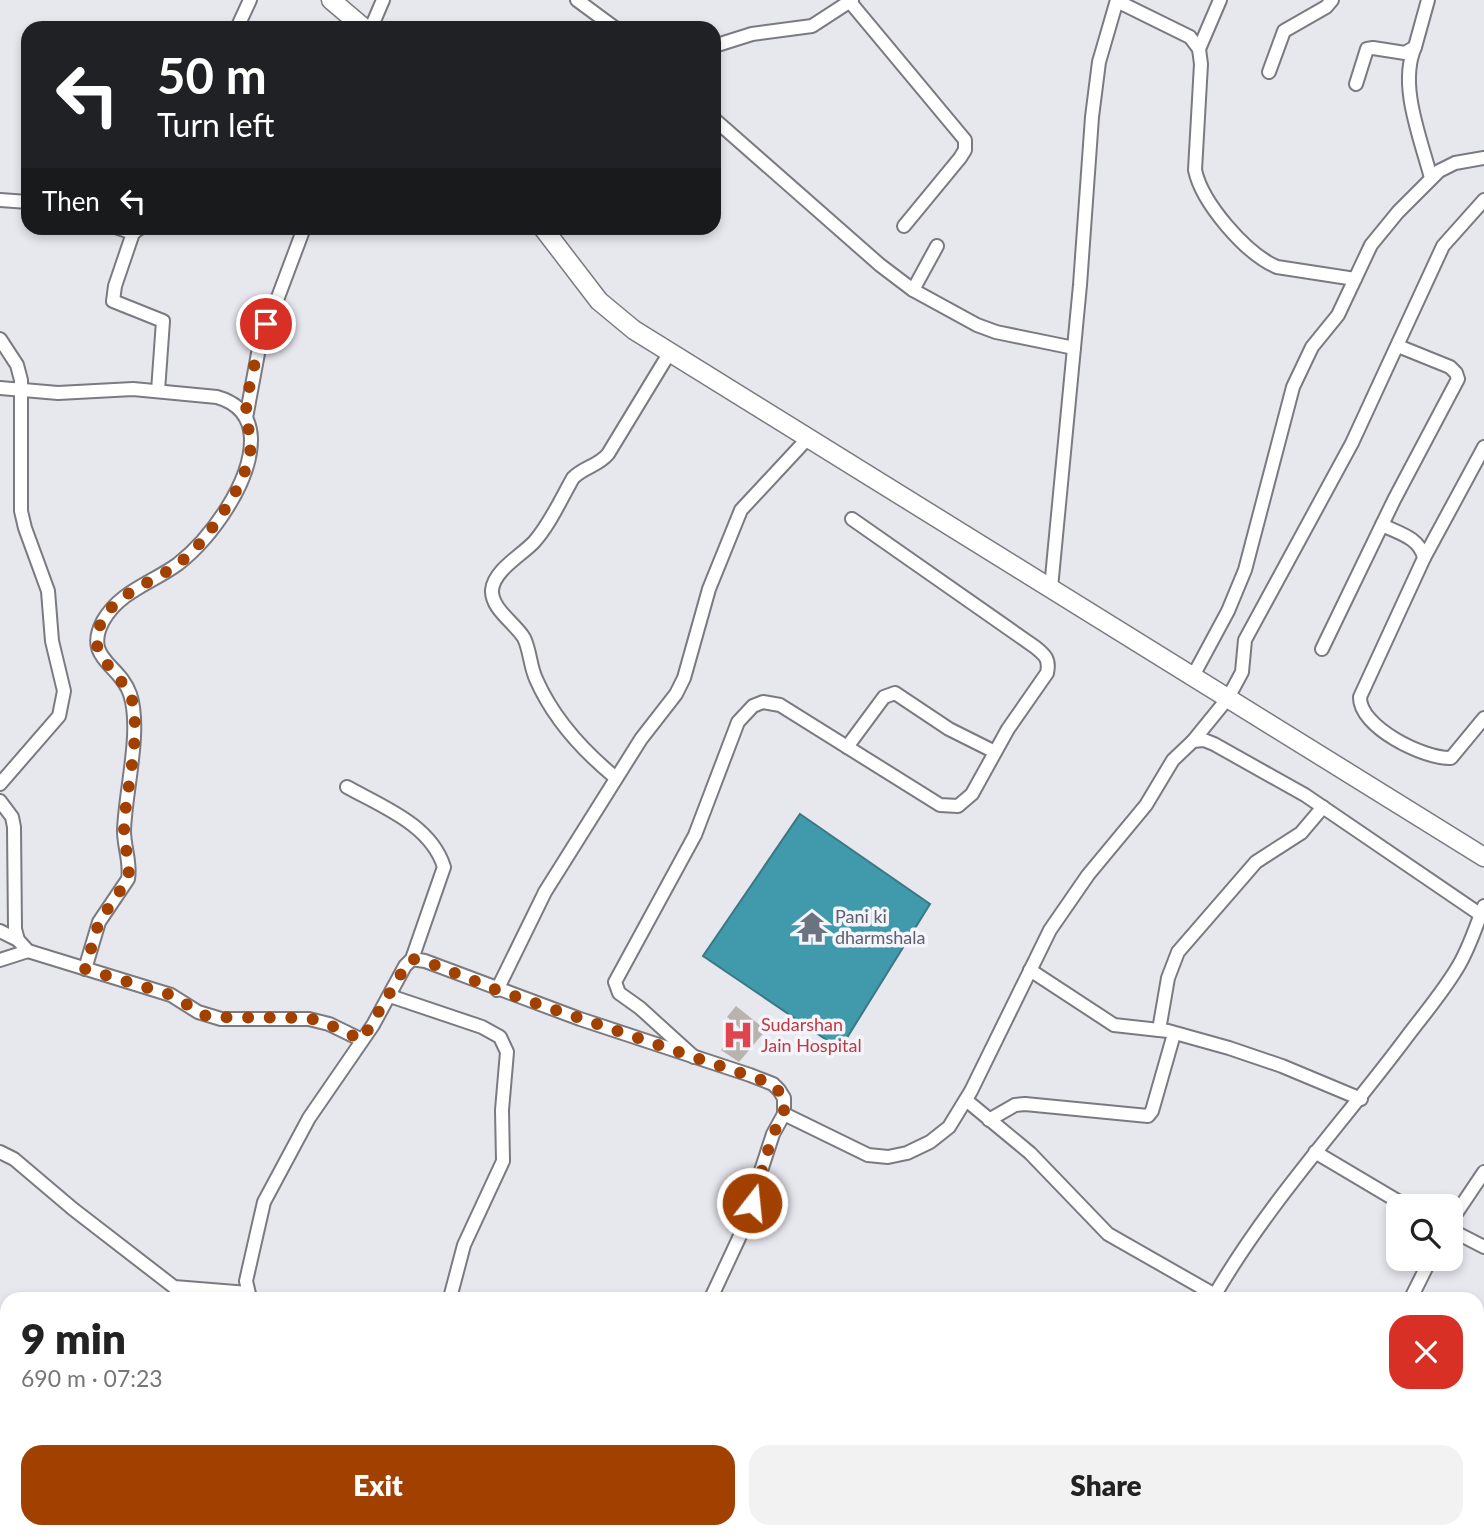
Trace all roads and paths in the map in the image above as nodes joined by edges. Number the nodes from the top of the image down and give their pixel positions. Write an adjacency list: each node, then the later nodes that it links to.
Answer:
1 (250, 0): 10 (street)
2 (331, 0): 11 (main road)
3 (383, 0): 12 (street)
4 (578, 0): 13 (street)
5 (1220, 0): 16 (street)
6 (1332, 0): 17 (street)
7 (1429, 0): 15 (street)
8 (851, 1): 14 (street); 25 (street)
9 (1117, 1): 16 (street); 34 (street)
10 (240, 21)
11 (356, 21)
12 (374, 21)
13 (606, 21)
14 (721, 44)
15 (1415, 47): 18 (street); 21 (street)
16 (1199, 49): 30 (street)
17 (1269, 72)
18 (1356, 84)
19 (721, 125): 31 (street)
20 (1484, 158): 21 (street)
21 (1431, 178): 30 (street)
22 (0, 200): 24 (street)
23 (1484, 200): 33 (street)
24 (21, 202)
25 (904, 226)
26 (135, 235): 38 (street)
27 (301, 235): 39 (street)
28 (548, 235): 35 (main road)
29 (937, 246): 31 (street)
30 (1355, 279): 47 (street)
31 (913, 290): 34 (street)
32 (0, 339): 37 (street)
33 (1398, 346): 43 (street); 48 (street)
34 (1074, 348): 45 (street)
35 (670, 352): 40 (main road); 53 (street)
36 (0, 387): 37 (street)
37 (20, 390): 38 (street); 54 (street)
38 (158, 391): 39 (street)
39 (246, 418): 65 (street)
40 (808, 438): 45 (main road); 53 (street)
41 (1484, 447): 44 (street)
42 (852, 519): 52 (street)
43 (1382, 525): 44 (street); 46 (street)
44 (1424, 558): 49 (street)
45 (1051, 588): 47 (main road)
46 (1322, 649)
47 (1193, 676): 48 (main road)
48 (1228, 698): 50 (street); 58 (main road)
49 (1484, 718)
50 (1193, 741): 57 (street); 66 (street)
51 (847, 747): 52 (street); 52 (street); 72 (street)
52 (995, 752)
53 (615, 778): 67 (street)
54 (0, 784)
55 (347, 787): 63 (street)
56 (0, 801): 61 (street)
57 (1323, 807): 59 (street); 69 (street)
58 (1484, 857)
59 (1483, 912): 73 (street)
60 (0, 931): 61 (street)
61 (18, 940): 62 (street)
62 (28, 951): 64 (street); 65 (street)
63 (412, 959): 67 (street); 68 (street)
64 (0, 960)
65 (85, 969): 71 (street)
66 (1030, 970): 69 (street); 74 (street)
67 (497, 990): 72 (street)
68 (390, 996): 71 (street); 87 (street)
69 (1159, 1030): 70 (street)
70 (1174, 1034): 73 (street); 76 (street)
71 (362, 1040): 86 (street)
72 (694, 1057): 75 (street)
73 (1361, 1098): 78 (street)
74 (966, 1100): 75 (street); 76 (street)
75 (784, 1114): 88 (street)
76 (989, 1120): 89 (street)
77 (0, 1152): 85 (street)
78 (1315, 1152): 80 (street); 90 (street)
79 (1484, 1172): 81 (street)
80 (1386, 1194)
81 (1463, 1203)
82 (1463, 1236): 83 (street)
83 (1484, 1247)
84 (1424, 1271): 91 (street)
85 (216, 1292)
86 (248, 1292)
87 (452, 1292)
88 (714, 1292)
89 (1206, 1292)
90 (1217, 1292)
91 (1414, 1292)

